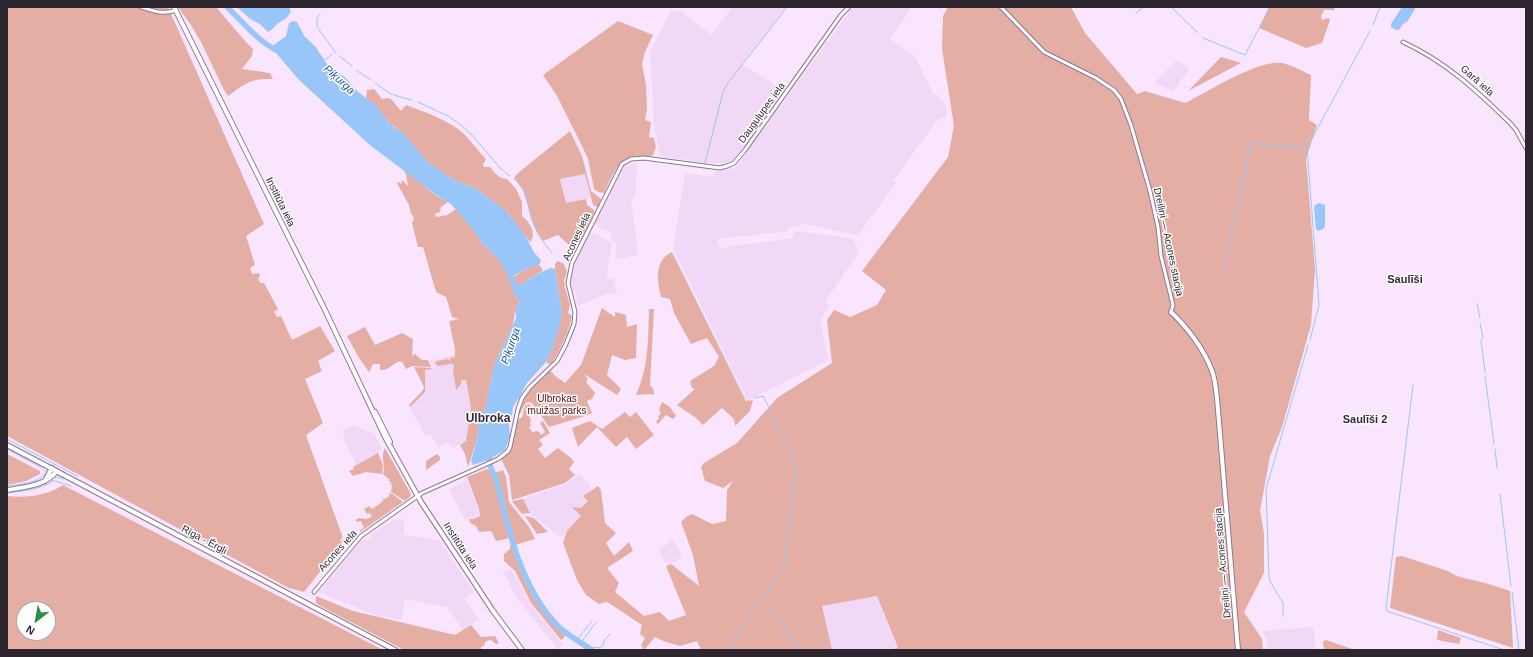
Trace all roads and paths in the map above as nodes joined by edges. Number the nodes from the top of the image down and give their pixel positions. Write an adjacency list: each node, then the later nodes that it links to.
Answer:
1 (141, 7): 4 (street)
2 (850, 7): 7 (street, Dauguļupes iela)
3 (1001, 7): 8 (street, Dreiliņi — Acones stacija)
4 (175, 8): 14 (main road, Institūta iela)
5 (1403, 42): 6 (street, Garā iela)
6 (1526, 148)
7 (656, 159): 14 (street, Acones iela)
8 (1170, 312): 18 (main road, Dreiliņi — Acones stacija)
9 (7, 445): 10 (main road, Rīga - Ērgļi)
10 (52, 468): 11 (main road, Rīga - Ērgļi); 12 (main road)
11 (57, 471): 12 (main road); 16 (main road, Rīga - Ērgļi)
12 (45, 481): 13 (main road)
13 (7, 490)
14 (418, 496): 15 (street, Acones iela); 17 (main road, Institūta iela)
15 (314, 592)
16 (395, 650)
17 (522, 650)
18 (1238, 650)

